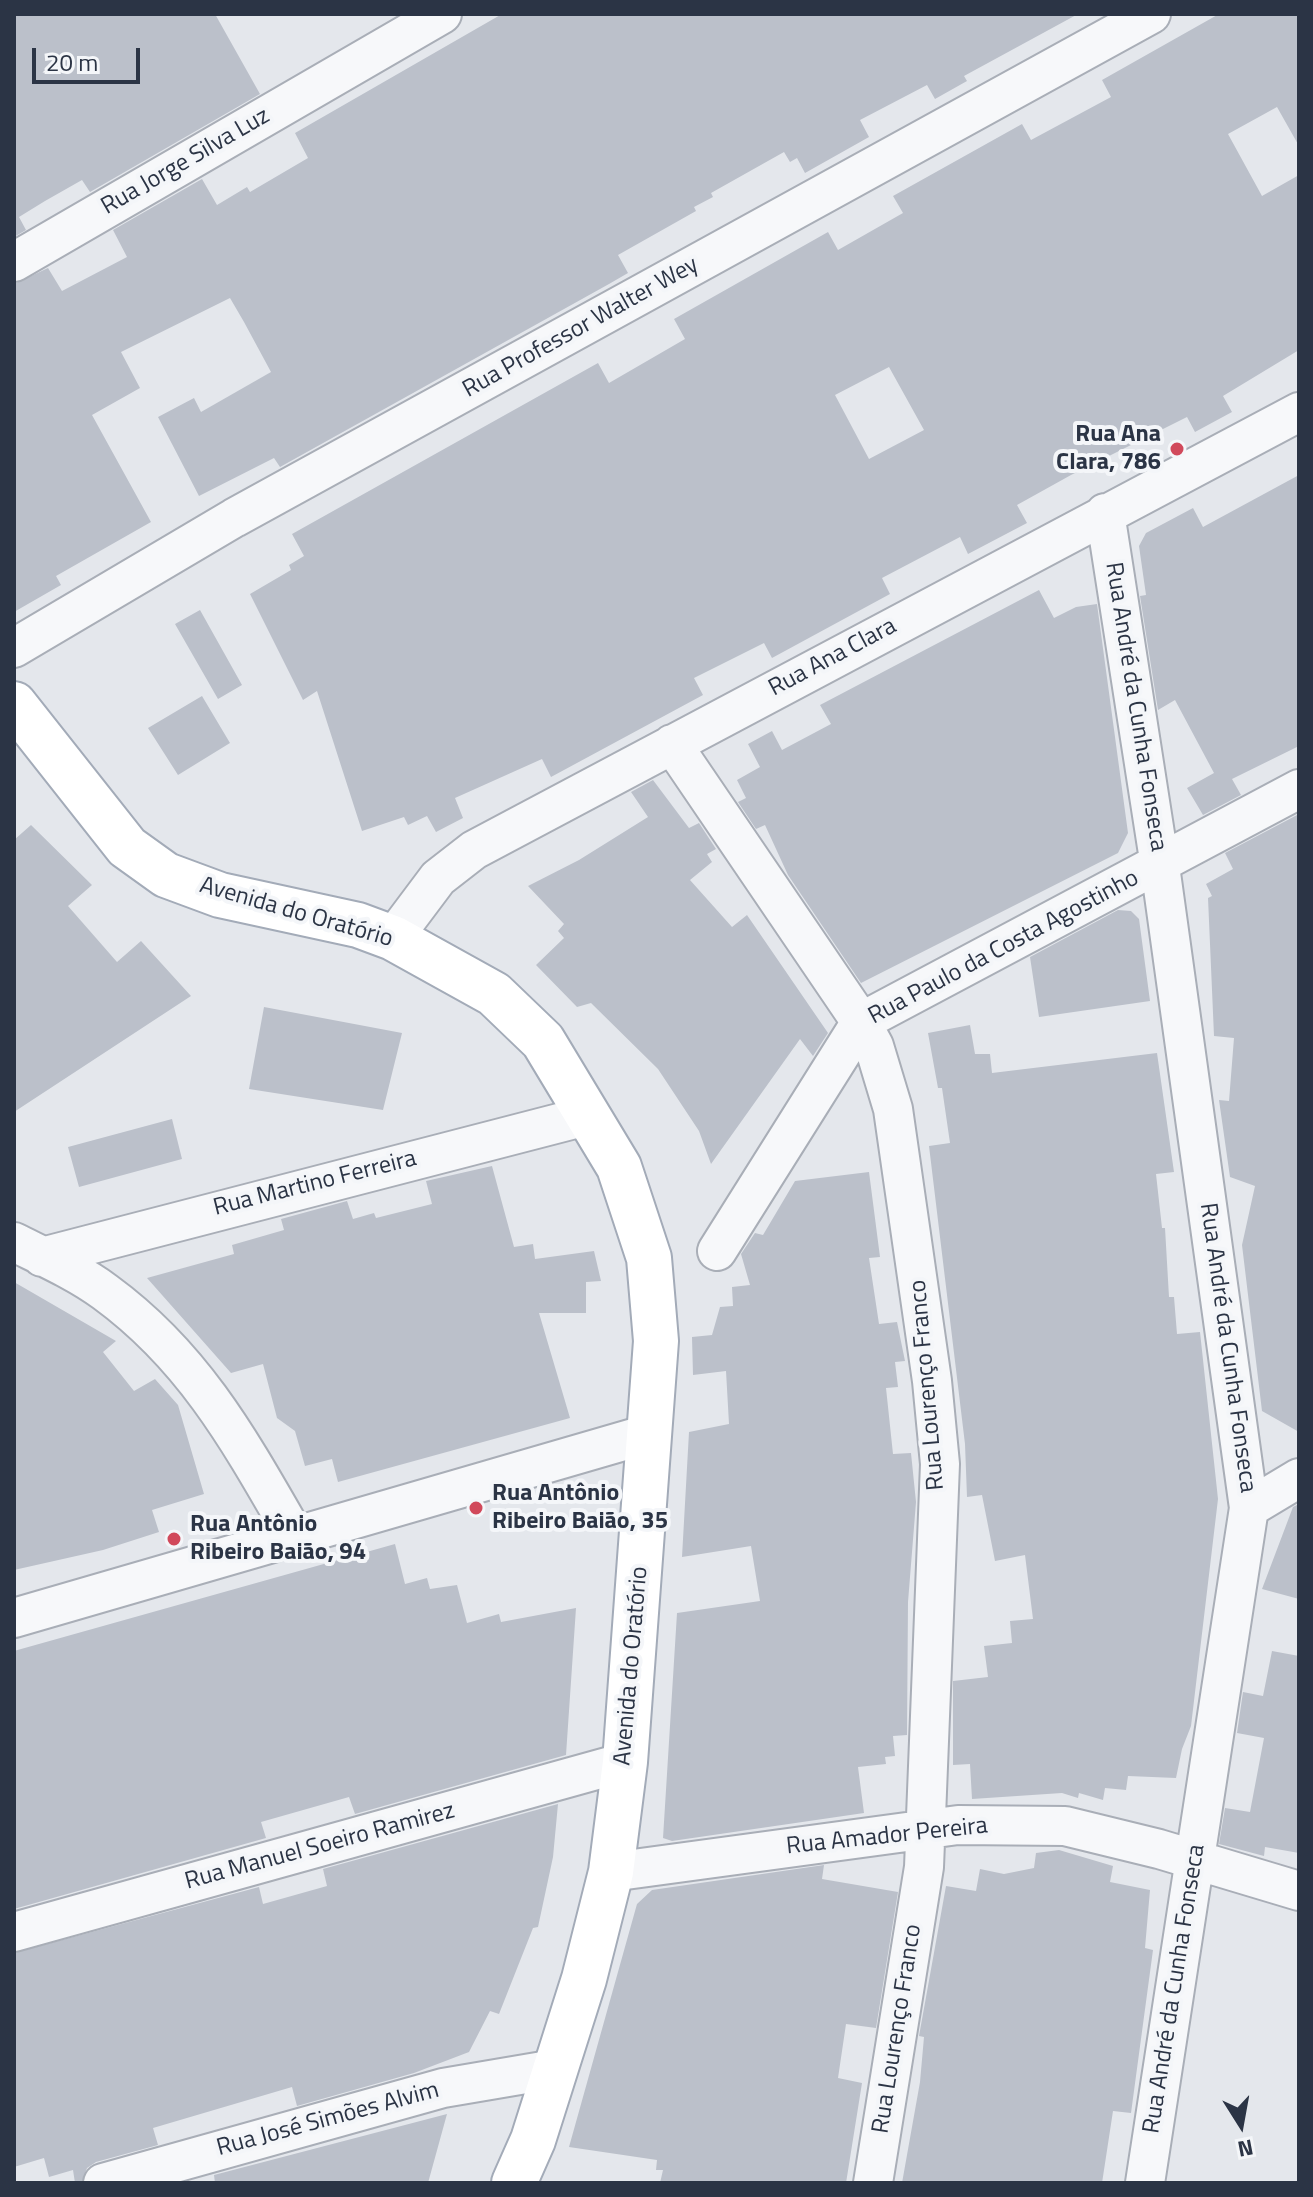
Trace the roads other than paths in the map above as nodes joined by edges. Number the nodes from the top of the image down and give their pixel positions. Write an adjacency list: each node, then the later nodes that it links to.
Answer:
1 (442, 14): 3 (street, Rua Jorge Silva Luz)
2 (1151, 14): 6 (street, Rua Professor Walter Wey)
3 (14, 262)
4 (1299, 412): 5 (street, Rua Ana Clara)
5 (1105, 513): 8 (street, Rua Ana Clara); 10 (street, Rua André da Cunha Fonseca)
6 (14, 648)
7 (14, 704): 11 (main road, Avenida do Oratório)
8 (672, 744): 11 (street, Rua Ana Clara); 12 (street, Rua Lourenço Franco)
9 (1299, 789): 10 (street, Rua Paulo da Costa Agostinho)
10 (1160, 866): 12 (street, Rua Paulo da Costa Agostinho); 18 (street, Rua André da Cunha Fonseca)
11 (393, 938): 13 (main road, Avenida do Oratório)
12 (861, 1022): 15 (street, Rua Paulo da Costa Agostinho); 22 (street, Rua Lourenço Franco)
13 (590, 1115): 14 (street, Rua Martino Ferreira); 16 (main road, Avenida do Oratório)
14 (28, 1250): 19 (street)
15 (717, 1251)
16 (651, 1433): 19 (street); 21 (main road, Avenida do Oratório)
17 (1299, 1478): 18 (street)
18 (1249, 1508): 23 (street, Rua André da Cunha Fonseca)
19 (294, 1535): 20 (street)
20 (14, 1618)
21 (625, 1762): 24 (main road, Avenida do Oratório); 26 (street, Rua Manuel Soeiro Ramirez)
22 (925, 1831): 23 (street, Rua Amador Pereira); 24 (street, Rua Amador Pereira); 30 (street, Rua Lourenço Franco)
23 (1195, 1860): 25 (street, Rua Amador Pereira); 31 (street, Rua André da Cunha Fonseca)
24 (611, 1872): 27 (main road, Avenida do Oratório)
25 (1299, 1891)
26 (14, 1932)
27 (555, 2069): 28 (street, Rua José Simões Alvim); 29 (main road, Avenida do Oratório)
28 (103, 2183)
29 (514, 2183)
30 (873, 2183)
31 (1145, 2183)

